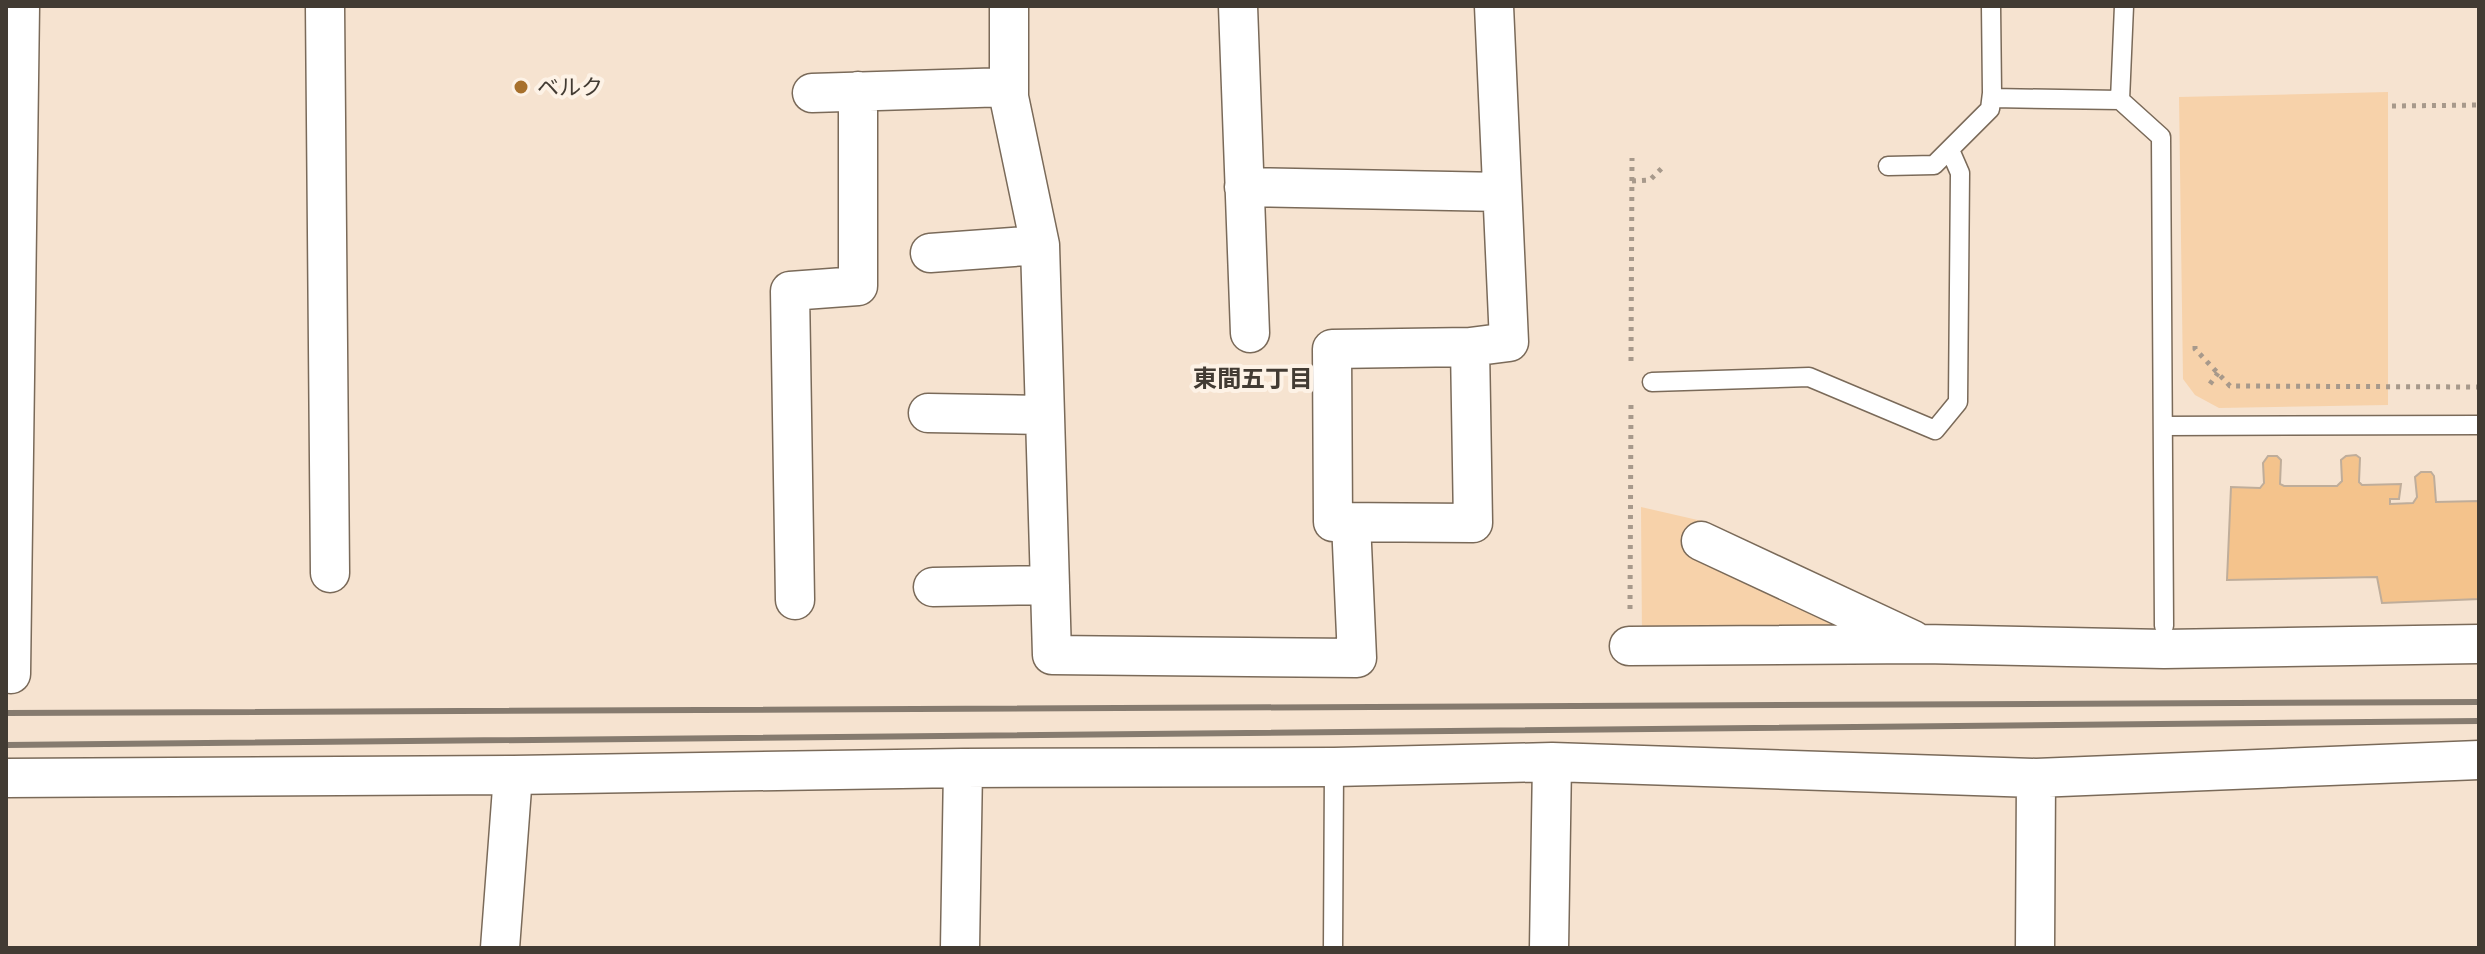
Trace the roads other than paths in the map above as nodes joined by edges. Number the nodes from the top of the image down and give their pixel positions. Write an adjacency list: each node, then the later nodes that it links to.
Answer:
1 (20, 6): 36 (street)
2 (325, 6): 28 (street)
3 (1009, 6): 8 (street)
4 (1238, 6): 15 (street)
5 (1494, 6): 16 (street)
6 (1991, 6): 11 (lane)
7 (2124, 6): 12 (lane)
8 (1009, 87): 9 (street); 17 (street)
9 (858, 91): 10 (street); 31 (street)
10 (812, 93)
11 (1992, 98): 12 (lane); 13 (lane)
12 (2120, 100): 25 (lane)
13 (1950, 150): 14 (lane); 21 (lane)
14 (1888, 166)
15 (1244, 187): 16 (street); 19 (street)
16 (1502, 192): 20 (street)
17 (1040, 245): 18 (street); 23 (street)
18 (930, 253)
19 (1250, 333)
20 (1470, 347): 26 (street); 26 (street)
21 (1652, 382)
22 (928, 413): 23 (street)
23 (1044, 415): 29 (street)
24 (2479, 425): 25 (lane)
25 (2163, 426): 32 (lane)
26 (1351, 522): 29 (street)
27 (1701, 541): 33 (street)
28 (330, 573)
29 (1050, 585): 30 (street)
30 (933, 587)
31 (795, 600)
32 (2164, 626)
33 (1923, 644): 34 (street); 35 (street)
34 (2479, 644)
35 (1629, 646)
36 (11, 674)
37 (2479, 760): 43 (street)
38 (1552, 762): 39 (street); 43 (street); 47 (street)
39 (1334, 767): 40 (street); 46 (lane)
40 (963, 768): 41 (street); 45 (street)
41 (513, 775): 42 (street); 44 (street)
42 (6, 778)
43 (2036, 778): 48 (street)
44 (500, 948)
45 (960, 948)
46 (1333, 948)
47 (1549, 948)
48 (2035, 948)

